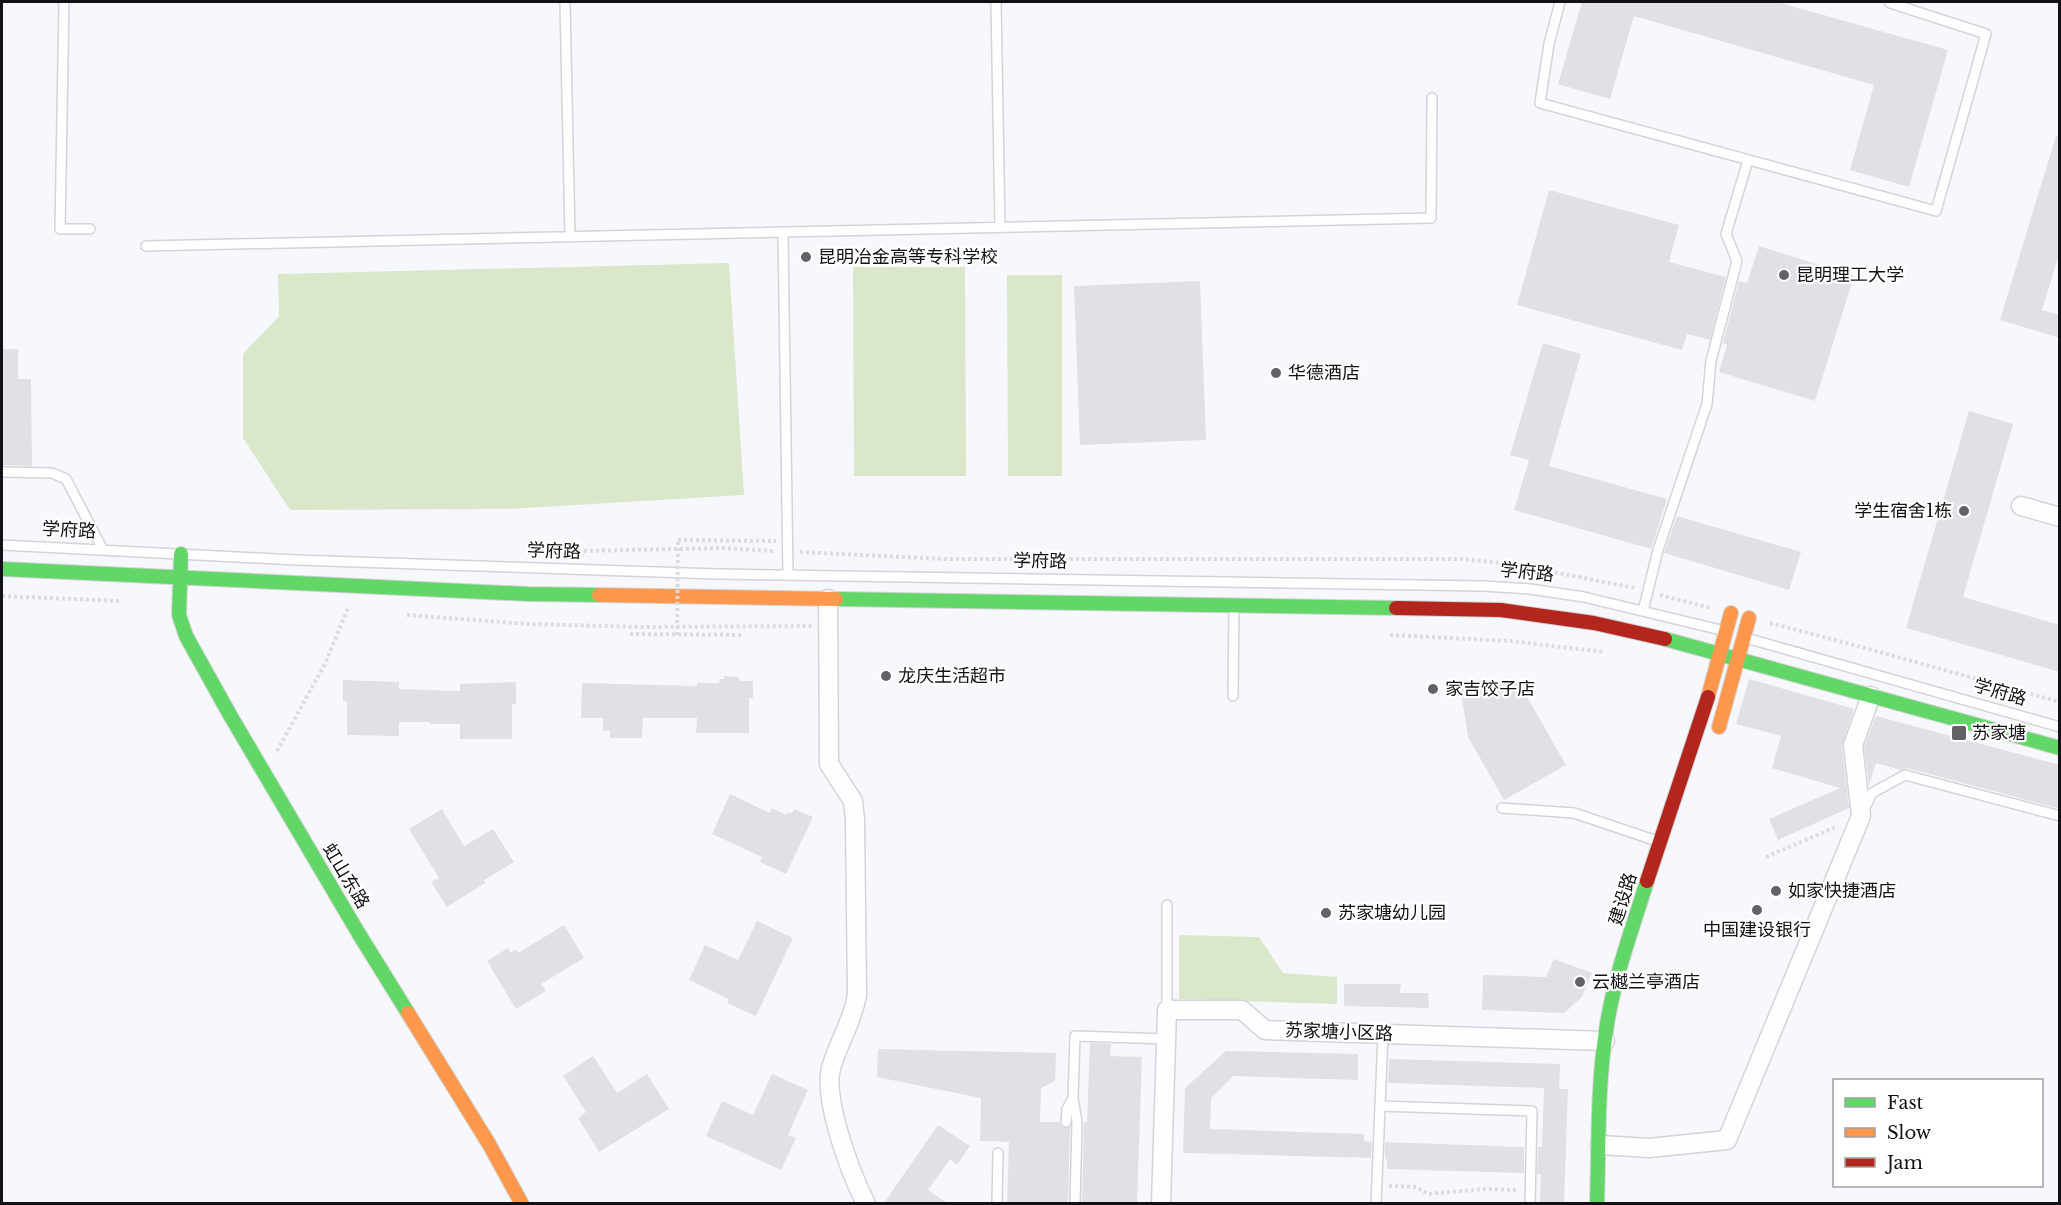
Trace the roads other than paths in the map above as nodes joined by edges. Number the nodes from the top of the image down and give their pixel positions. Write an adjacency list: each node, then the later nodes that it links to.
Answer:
1 (64, 2): 9 (lane)
2 (565, 2): 11 (lane)
3 (996, 2): 8 (lane)
4 (1560, 2): 7 (lane)
5 (1888, 2): 7 (lane)
6 (1432, 98): 8 (lane)
7 (1748, 160): 24 (lane)
8 (1000, 228): 10 (lane)
9 (90, 229)
10 (783, 232): 11 (lane); 20 (lane)
11 (570, 237): 12 (lane)
12 (146, 246)
13 (2, 472): 17 (lane)
14 (2020, 506): 15 (street)
15 (2060, 517)
16 (2, 545): 17 (lane, 学府路)
17 (103, 550): 18 (lane, 学府路)
18 (181, 554): 20 (lane, 学府路); 21 (main road, 虹山东路)
19 (2, 569): 21 (main road, 学府路)
20 (788, 575): 24 (lane, 学府路)
21 (179, 578): 22 (main road, 学府路); 50 (main road, 虹山东路)
22 (828, 599): 23 (main road, 学府路); 51 (street)
23 (1234, 606): 29 (main road, 学府路); 31 (lane)
24 (1643, 611): 27 (lane, 学府路)
25 (1731, 613): 27 (main road, 建设路)
26 (1749, 618): 28 (main road)
27 (1726, 631): 28 (lane, 学府路); 29 (main road, 建设路)
28 (1744, 637): 30 (main road); 33 (lane, 学府路)
29 (1720, 653): 30 (main road, 学府路); 39 (main road, 建设路)
30 (1739, 657): 32 (main road, 学府路); 34 (main road)
31 (1233, 696)
32 (1871, 696): 35 (main road, 学府路); 37 (street)
33 (2060, 728)
34 (1713, 743)
35 (2060, 748)
36 (1502, 808): 39 (lane)
37 (1861, 816): 38 (lane); 48 (street)
38 (2060, 816)
39 (1660, 842): 44 (main road, 建设路)
40 (1167, 905): 41 (lane)
41 (1167, 1010): 42 (street, 苏家塘小区路); 43 (street)
42 (1383, 1034): 44 (street, 苏家塘小区路); 46 (lane)
43 (1167, 1039): 45 (lane); 54 (street)
44 (1605, 1041): 48 (main road, 建设路)
45 (1073, 1098): 47 (lane); 53 (lane)
46 (1380, 1106): 55 (lane); 56 (lane)
47 (1066, 1122)
48 (1612, 1146): 57 (main road, 建设路)
49 (998, 1153): 52 (lane)
50 (522, 1203)
51 (866, 1203)
52 (997, 1203)
53 (1075, 1203)
54 (1161, 1203)
55 (1376, 1203)
56 (1530, 1203)
57 (1597, 1203)

